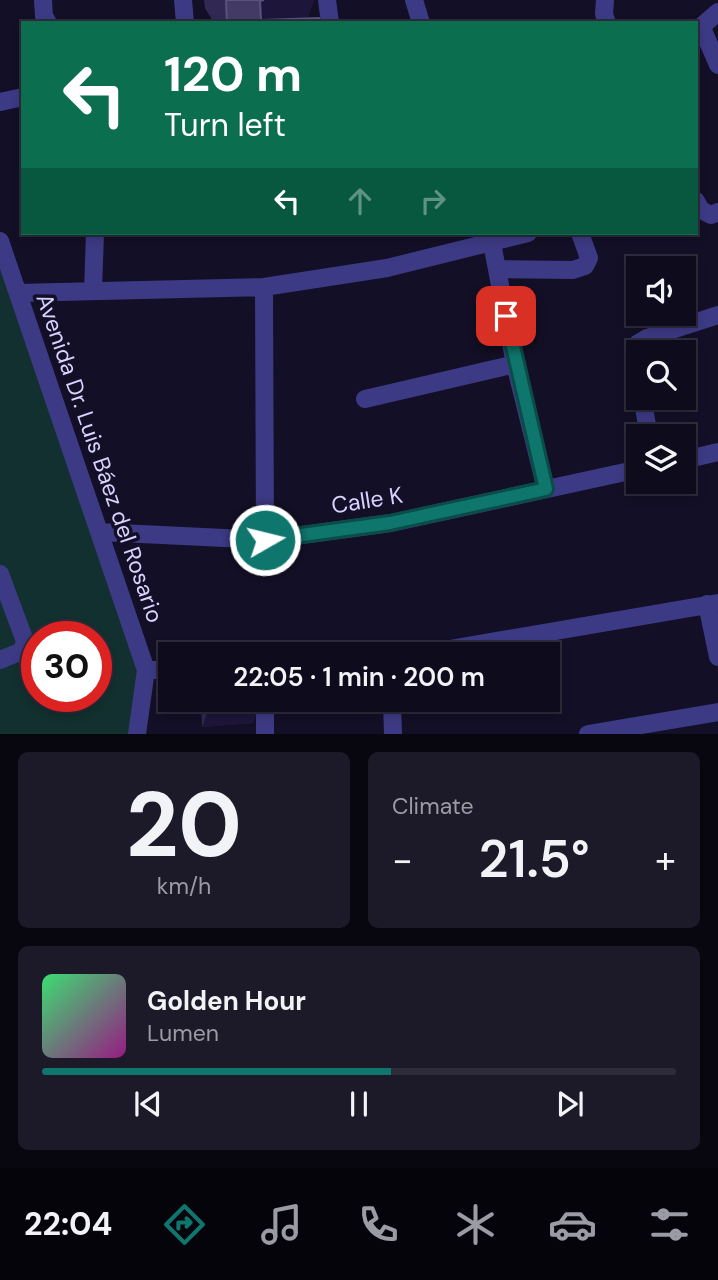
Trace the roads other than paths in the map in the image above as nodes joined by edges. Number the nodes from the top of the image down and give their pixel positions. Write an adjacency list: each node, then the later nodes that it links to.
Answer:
1 (43, 0): 7 (street)
2 (183, 0): 8 (street)
3 (327, 0): 9 (street)
4 (414, 0): 10 (street)
5 (605, 0): 11 (street)
6 (718, 12): 12 (street)
7 (46, 21)
8 (185, 21)
9 (330, 21)
10 (420, 21)
11 (606, 21)
12 (699, 29): 13 (street)
13 (718, 65)
14 (21, 97): 15 (street)
15 (0, 102)
16 (698, 205): 17 (street)
17 (718, 212)
18 (95, 235): 25 (street)
19 (521, 235): 22 (street)
20 (581, 235): 23 (street)
21 (0, 241): 26 (street, Avenida Dr. Luis Báez del Rosario)
22 (492, 243): 23 (street); 24 (street)
23 (497, 269): 29 (street)
24 (264, 287): 25 (street); 36 (street)
25 (93, 291): 26 (street)
26 (18, 293): 35 (street, Avenida Dr. Luis Báez del Rosario)
27 (718, 316): 28 (street)
28 (644, 340)
29 (516, 364): 30 (street); 34 (street)
30 (365, 399)
31 (718, 452): 32 (street)
32 (696, 457)
33 (626, 472): 34 (street, Calle K)
34 (546, 489): 36 (street, Calle K)
35 (99, 532): 36 (street, Calle K); 42 (street, Avenida Dr. Luis Báez del Rosario)
36 (265, 540)
37 (0, 574): 41 (street)
38 (712, 603): 39 (street); 40 (street)
39 (489, 642)
40 (718, 657)
41 (0, 660)
42 (146, 670): 43 (street); 48 (street, Avenida Dr. Luis Báez del Rosario)
43 (158, 670)
44 (265, 712): 49 (street)
45 (392, 712): 50 (street)
46 (718, 712): 47 (street)
47 (617, 731): 51 (street)
48 (137, 734)
49 (265, 734)
50 (393, 734)
51 (588, 734)

